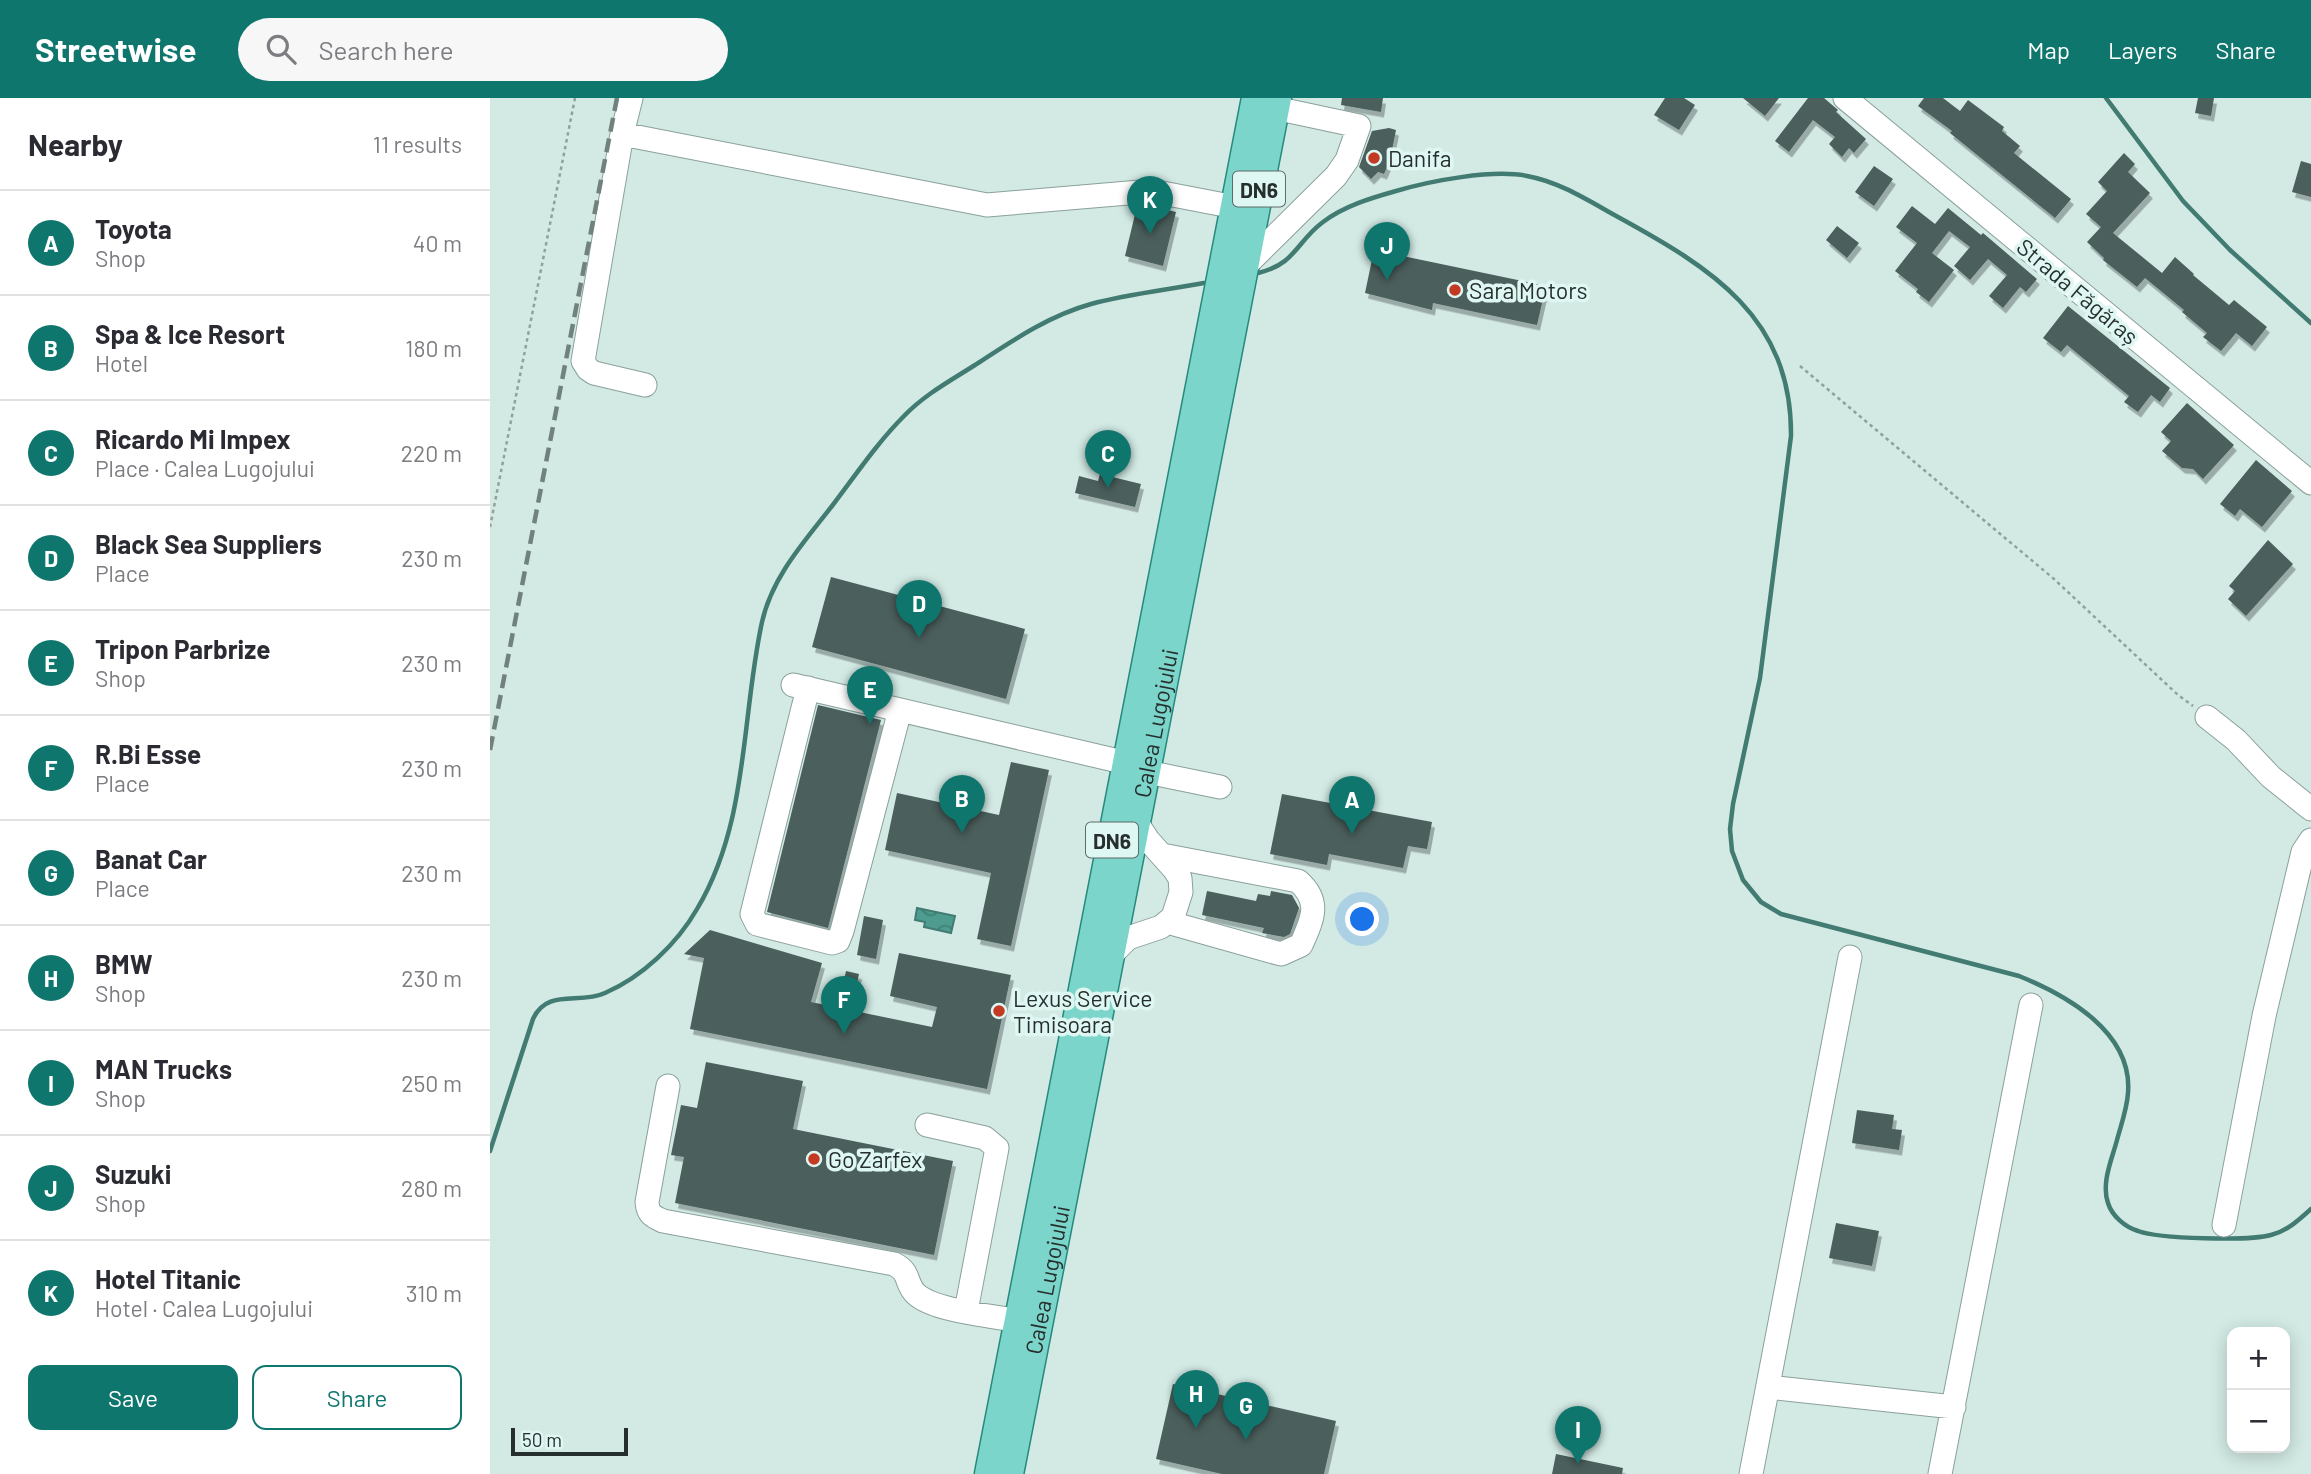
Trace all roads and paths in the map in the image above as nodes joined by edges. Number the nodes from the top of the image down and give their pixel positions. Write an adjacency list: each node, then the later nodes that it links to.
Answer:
1 (575, 98): 11 (path)
2 (631, 98): 5 (street)
3 (1845, 98): 10 (street, Strada Făgăraș)
4 (1269, 101): 6 (main road, Calea Lugojului / DN6); 7 (main road, Calea Lugojului / DN6); 7 (street)
5 (622, 134): 6 (street); 9 (street)
6 (1235, 207): 14 (main road, Calea Lugojului / DN6)
7 (1245, 266): 14 (main road, Calea Lugojului / DN6)
8 (1800, 366): 13 (path)
9 (645, 385)
10 (2311, 483)
11 (490, 527)
12 (900, 710): 12 (street); 14 (street)
13 (2207, 717): 16 (street)
14 (1137, 768): 15 (street); 17 (main road, Calea Lugojului / DN6); 28 (main road, Calea Lugojului / DN6)
15 (1220, 787)
16 (2311, 809)
17 (1137, 823): 19 (street); 21 (main road, Calea Lugojului / DN6)
18 (2311, 840): 26 (street)
19 (1162, 855): 20 (street); 20 (street)
20 (1167, 922): 21 (street)
21 (1112, 954): 32 (main road, Calea Lugojului / DN6)
22 (1850, 957): 29 (street)
23 (2031, 1005): 30 (street)
24 (668, 1086): 27 (street)
25 (927, 1125): 27 (street)
26 (2224, 1225)
27 (966, 1311): 28 (street)
28 (1019, 1321): 31 (main road, Calea Lugojului / DN6)
29 (1768, 1387): 30 (street); 33 (street)
30 (1954, 1408): 34 (street)
31 (989, 1474)
32 (1010, 1474)
33 (1751, 1474)
34 (1940, 1474)

